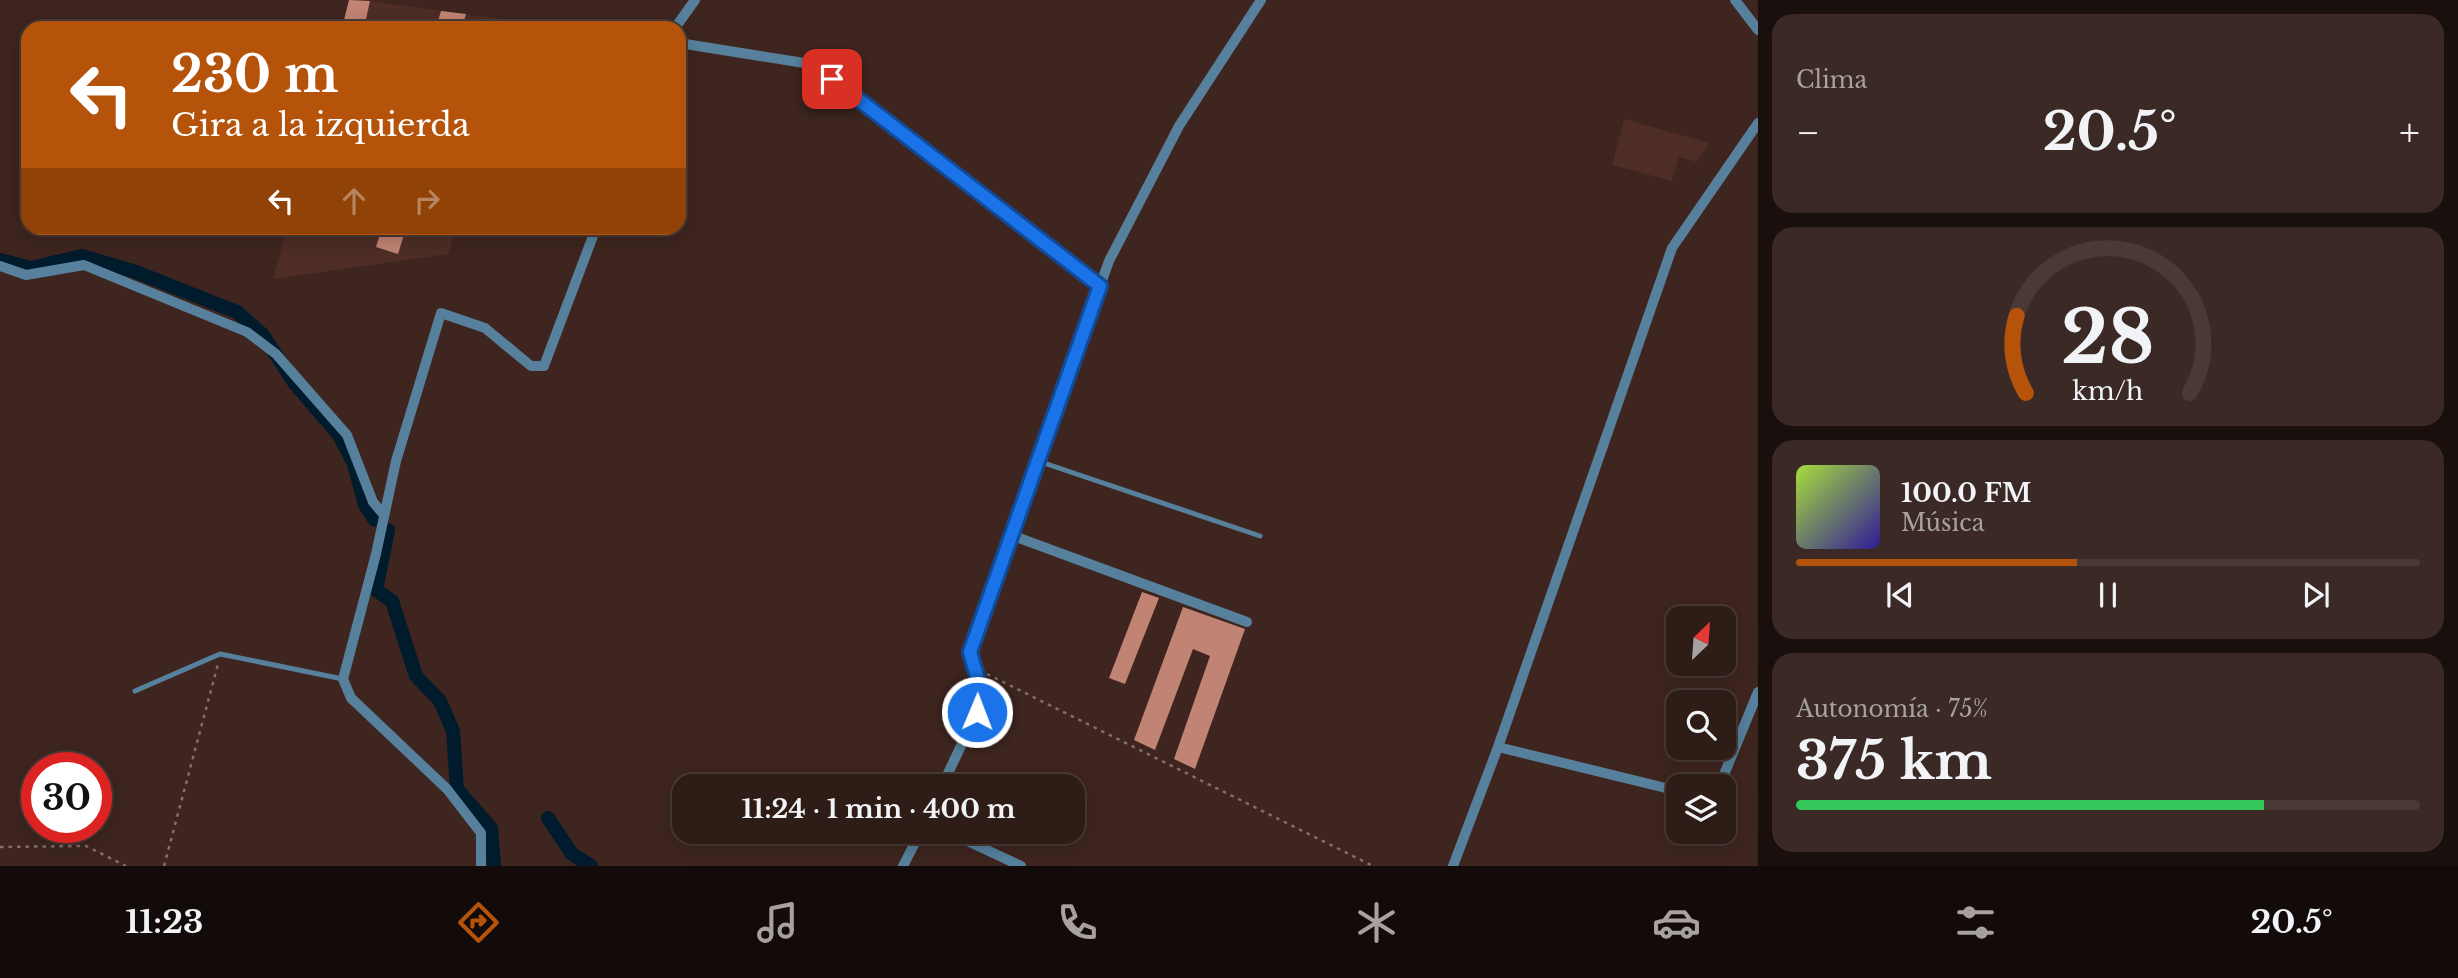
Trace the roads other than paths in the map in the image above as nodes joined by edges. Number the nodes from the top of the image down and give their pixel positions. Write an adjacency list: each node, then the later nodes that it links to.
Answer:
1 (695, 0): 4 (street)
2 (1261, 0): 10 (street)
3 (1735, 0): 5 (street)
4 (680, 21)
5 (1758, 30)
6 (686, 44): 10 (street)
7 (1758, 122): 19 (street)
8 (593, 235): 12 (street)
9 (0, 266): 12 (street)
10 (1100, 286): 11 (street)
11 (1038, 461): 13 (street); 14 (lane)
12 (384, 515): 16 (street)
13 (1011, 535): 15 (street); 20 (street)
14 (1260, 536)
15 (1247, 622)
16 (343, 679): 17 (lane); 25 (street)
17 (135, 691)
18 (1758, 692): 21 (street)
19 (1498, 747): 22 (street); 28 (street)
20 (948, 774)
21 (1724, 774)
22 (1666, 788)
23 (914, 844): 26 (street)
24 (974, 844): 27 (street)
25 (481, 866)
26 (903, 866)
27 (1021, 866)
28 (1453, 866)

